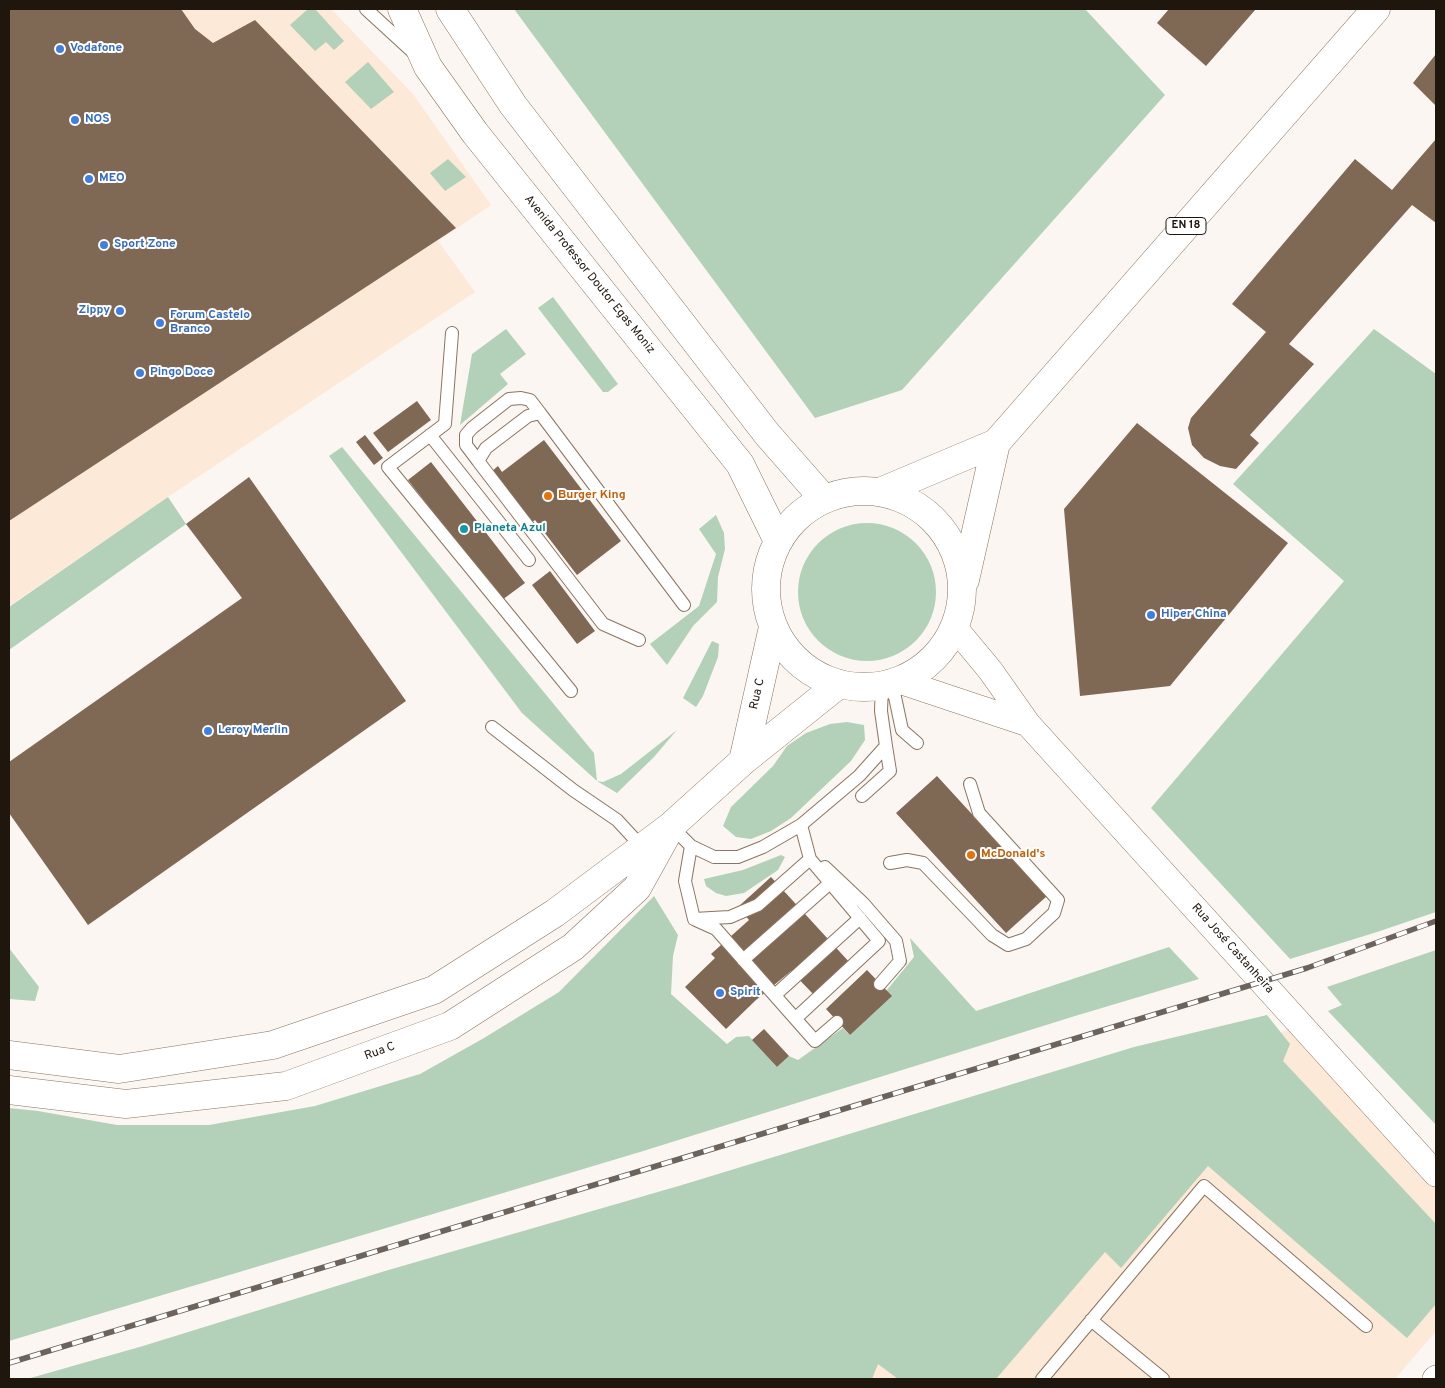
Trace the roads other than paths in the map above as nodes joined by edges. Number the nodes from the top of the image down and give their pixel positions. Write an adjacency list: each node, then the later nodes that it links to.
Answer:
1 (366, 9): 5 (lane)
2 (402, 9): 5 (main road, Avenida Professor Doutor Egas Moniz)
3 (450, 9): 12 (main road)
4 (1376, 9): 9 (main road, EN 18)
5 (428, 67): 13 (main road, Avenida Professor Doutor Egas Moniz)
6 (452, 333): 8 (lane)
7 (540, 413): 10 (lane); 10 (lane); 16 (lane)
8 (430, 435): 14 (lane); 22 (lane)
9 (996, 443): 11 (main road, EN 18); 15 (main road, EN 18)
10 (478, 461): 19 (lane)
11 (880, 492): 12 (main road); 15 (main road)
12 (824, 499): 13 (main road)
13 (778, 541): 17 (main road)
14 (528, 560)
15 (963, 589): 18 (main road)
16 (684, 605)
17 (773, 627): 21 (main road); 27 (main road, Rua C)
18 (955, 628): 20 (main road); 23 (street, Rua José Castanheira)
19 (639, 640)
20 (891, 683): 21 (main road); 23 (street, Rua José Castanheira); 25 (lane); 26 (lane)
21 (839, 684): 27 (main road, Rua C)
22 (571, 691)
23 (1028, 724): 48 (street, Rua José Castanheira)
24 (492, 726): 33 (lane)
25 (917, 742)
26 (886, 746): 28 (lane); 28 (lane)
27 (743, 761): 31 (main road, Rua C)
28 (859, 776): 30 (lane)
29 (970, 784): 35 (lane)
30 (801, 825): 32 (lane); 34 (lane)
31 (672, 826): 32 (lane); 33 (main road, Rua C); 47 (main road, Rua C)
32 (690, 846): 37 (lane)
33 (642, 847): 46 (main road, Rua C)
34 (810, 859): 36 (lane); 37 (lane); 40 (lane)
35 (890, 863)
36 (830, 883): 38 (lane); 39 (lane)
37 (694, 918): 39 (lane)
38 (860, 918): 41 (lane); 42 (lane)
39 (743, 960): 41 (lane)
40 (880, 984)
41 (775, 995): 42 (lane)
42 (796, 1018): 43 (lane)
43 (837, 1022)
44 (9, 1055): 46 (main road, Rua C)
45 (9, 1068): 46 (main road)
46 (119, 1069)
47 (9, 1090)
48 (1436, 1174)
49 (1092, 1320): 50 (lane); 51 (lane); 52 (lane)
50 (1366, 1326)
51 (1042, 1379)
52 (1163, 1379)

